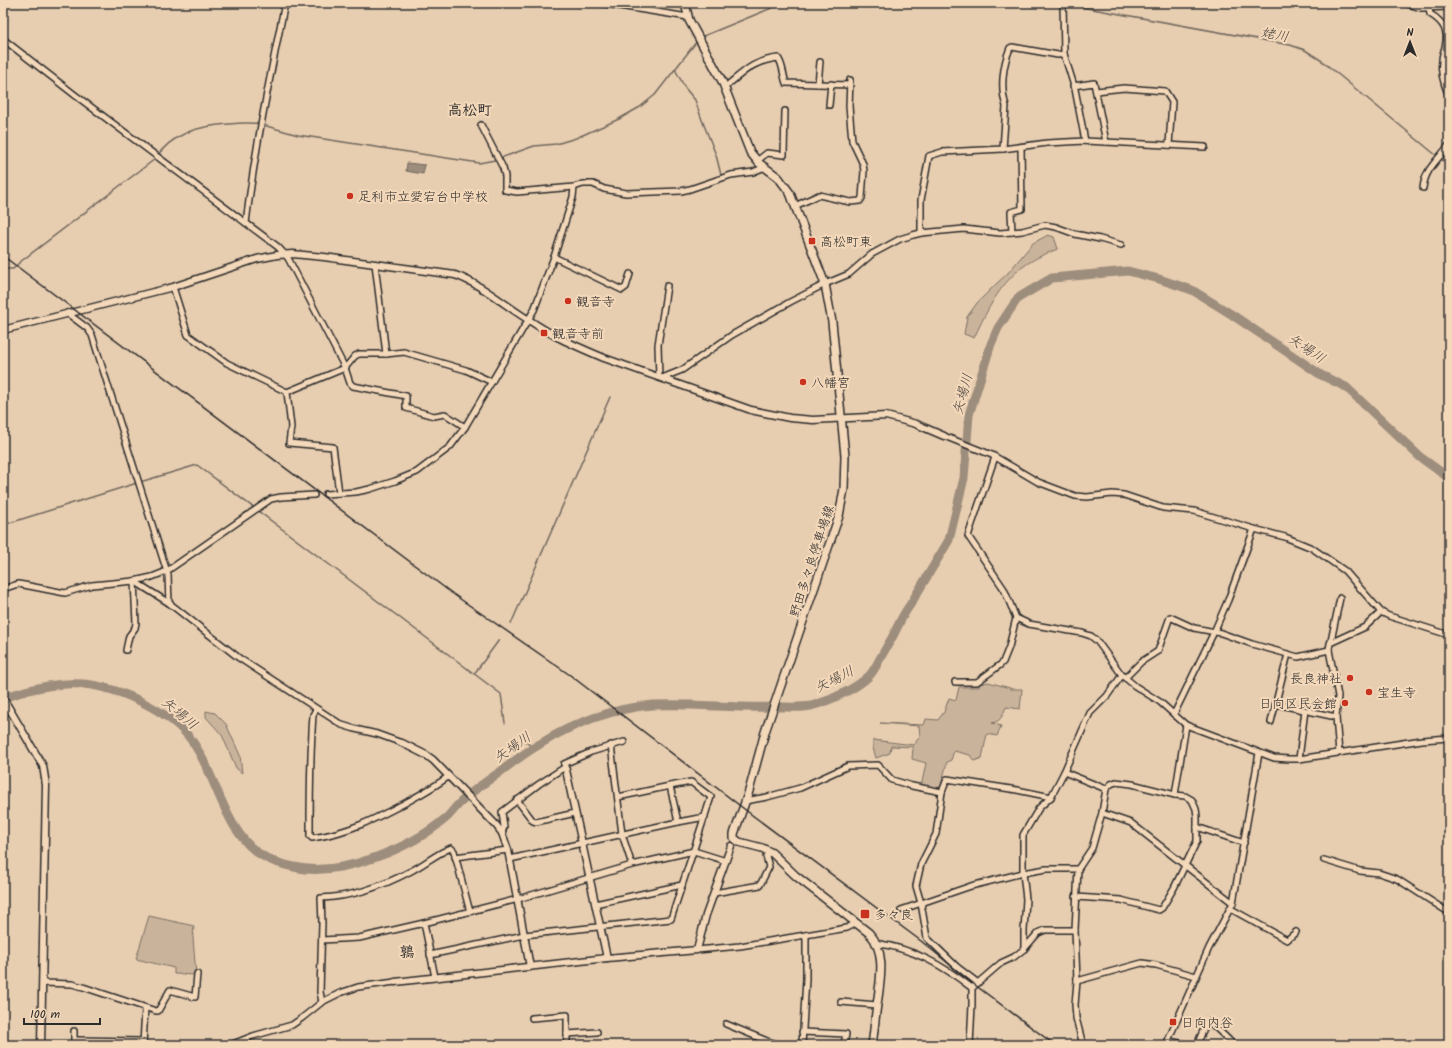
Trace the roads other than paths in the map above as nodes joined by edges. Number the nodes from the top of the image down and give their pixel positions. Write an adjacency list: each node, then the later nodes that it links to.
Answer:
1 (284, 3): 33 (street)
2 (600, 3): 8 (street)
3 (685, 3): 8 (main road, 野田多々良停車場線)
4 (1063, 3): 10 (street)
5 (1405, 3): 7 (street)
6 (1446, 6): 7 (street)
7 (1429, 9): 17 (street)
8 (688, 17): 15 (main road, 野田多々良停車場線)
9 (3, 39): 33 (street)
10 (1064, 54): 14 (street); 27 (street)
11 (820, 62): 12 (street)
12 (818, 84): 13 (street); 15 (street)
13 (831, 84): 18 (street); 32 (street)
14 (1073, 86): 16 (street); 21 (street)
15 (725, 87): 28 (main road, 野田多々良停車場線)
16 (1096, 91): 22 (street); 23 (street)
17 (1449, 96)
18 (829, 105)
19 (784, 111): 28 (street)
20 (481, 125): 30 (street)
21 (1085, 141): 22 (street); 24 (street)
22 (1106, 142): 23 (street)
23 (1169, 144): 25 (street)
24 (1021, 147): 27 (street); 35 (street)
25 (1205, 147)
26 (1448, 147): 31 (street)
27 (1003, 149): 34 (street)
28 (757, 161): 29 (main road, 野田多々良停車場線)
29 (765, 168): 30 (street); 32 (main road, 野田多々良停車場線)
30 (574, 187): 38 (street)
31 (1424, 188)
32 (795, 206): 41 (main road, 野田多々良停車場線)
33 (246, 223): 37 (street)
34 (921, 232): 35 (street); 41 (street)
35 (1012, 232): 36 (street)
36 (1121, 245)
37 (284, 254): 39 (street); 43 (street); 48 (street)
38 (554, 257): 40 (street); 45 (street)
39 (375, 264): 45 (street); 47 (street)
40 (630, 274)
41 (825, 284): 49 (street); 52 (main road, 野田多々良停車場線)
42 (667, 286): 49 (street)
43 (173, 287): 44 (street); 51 (street)
44 (67, 313): 46 (street); 60 (street)
45 (529, 320): 49 (street); 50 (street)
46 (3, 330)
47 (386, 354): 48 (street); 50 (street)
48 (345, 368): 51 (street); 53 (street)
49 (660, 377): 52 (street)
50 (492, 382): 53 (street)
51 (287, 392): 56 (street)
52 (842, 419): 54 (street); 100 (main road, 野田多々良停車場線)
53 (465, 427): 56 (street)
54 (944, 436): 55 (street)
55 (994, 456): 59 (street); 66 (street)
56 (339, 493): 57 (street)
57 (326, 494)
58 (314, 495): 60 (street)
59 (1254, 530): 65 (street); 67 (street)
60 (166, 571): 61 (street); 64 (street)
61 (134, 581): 62 (street); 64 (street); 70 (street)
62 (3, 589)
63 (1340, 598): 69 (street)
64 (169, 603): 77 (street)
65 (1381, 612): 68 (street); 69 (street)
66 (1016, 618): 73 (street); 74 (street)
67 (1214, 632): 72 (street); 73 (street); 79 (street)
68 (1449, 635)
69 (1331, 641): 71 (street)
70 (126, 650)
71 (1329, 650): 72 (street); 80 (street)
72 (1288, 654): 76 (street)
73 (1123, 677): 79 (street); 91 (street)
74 (955, 682)
75 (3, 698): 153 (street)
76 (1276, 704): 78 (street); 81 (street)
77 (316, 709): 85 (street); 92 (street)
78 (1305, 710): 80 (street); 89 (street)
79 (1174, 714): 82 (street)
80 (1336, 717): 88 (street)
81 (1272, 722)
82 (1186, 725): 87 (street); 96 (street)
83 (1449, 738): 88 (street)
84 (624, 742): 86 (street)
85 (402, 743): 92 (street)
86 (611, 745): 90 (street); 97 (street)
87 (1259, 753): 89 (street); 109 (street)
88 (1339, 753): 89 (street)
89 (1299, 759)
90 (566, 769): 99 (street); 101 (street)
91 (1064, 772): 94 (street); 98 (street)
92 (450, 777): 106 (street)
93 (670, 786): 97 (street); 103 (street); 104 (street)
94 (1106, 789): 96 (street); 102 (street)
95 (942, 792): 98 (street); 100 (street); 127 (street)
96 (1175, 795): 105 (street)
97 (618, 797): 107 (street)
98 (1051, 797): 121 (street)
99 (517, 800): 101 (street); 106 (street)
100 (745, 801): 113 (main road)
101 (575, 813): 108 (street)
102 (1102, 813): 119 (street); 120 (street)
103 (705, 817): 104 (street); 112 (street)
104 (678, 822): 107 (street)
105 (1197, 827): 109 (street); 119 (street)
106 (502, 833): 111 (street)
107 (622, 834): 108 (street); 118 (street)
108 (582, 843): 115 (street); 122 (street)
109 (1244, 843): 128 (street)
110 (731, 846): 117 (street)
111 (508, 850): 114 (street); 115 (street)
112 (694, 851): 117 (street); 118 (street); 123 (street)
113 (769, 851): 124 (street); 135 (main road)
114 (455, 856): 132 (street); 141 (street)
115 (510, 859): 126 (street)
116 (1324, 860): 133 (street)
117 (726, 861): 124 (street)
118 (632, 865): 122 (street)
119 (1186, 865): 125 (street); 128 (street)
120 (1078, 869): 121 (street); 125 (street)
121 (1023, 873): 127 (street); 143 (street)
122 (590, 878): 126 (street); 129 (street)
123 (682, 885): 129 (street); 136 (street)
124 (714, 893): 144 (street)
125 (1076, 897): 137 (street)
126 (518, 899): 132 (street); 139 (street)
127 (921, 903): 131 (street); 154 (street)
128 (1233, 903): 130 (street)
129 (595, 904): 136 (street)
130 (1231, 909): 138 (street); 149 (street)
131 (901, 910)
132 (470, 912): 134 (street)
133 (1449, 912)
134 (424, 923): 141 (street); 145 (street)
135 (856, 923): 140 (street); 142 (main road)
136 (600, 927): 139 (street); 146 (street)
137 (1075, 930): 143 (street); 151 (street)
138 (1296, 932)
139 (524, 935): 145 (street); 147 (street)
140 (806, 935): 144 (street); 164 (street)
141 (322, 940): 156 (street)
142 (876, 943): 155 (street); 158 (main road)
143 (1024, 949): 154 (street)
144 (697, 950): 146 (street)
145 (430, 955): 150 (street)
146 (607, 958): 147 (street)
147 (530, 967): 150 (street)
148 (197, 974): 159 (street)
149 (1196, 976): 151 (street); 168 (street)
150 (434, 977): 152 (street)
151 (1077, 981): 178 (street)
152 (395, 982): 156 (street)
153 (43, 983): 159 (street); 170 (street)
154 (978, 983): 155 (street)
155 (972, 988): 177 (street)
156 (322, 1002): 171 (street)
157 (841, 1002): 158 (street)
158 (877, 1005): 176 (main road)
159 (145, 1008): 167 (street)
160 (532, 1018): 165 (street)
161 (726, 1024): 173 (street)
162 (74, 1031): 166 (street)
163 (597, 1032): 165 (street)
164 (802, 1032): 174 (street); 175 (street)
165 (567, 1034): 172 (street)
166 (74, 1042): 167 (street)
167 (143, 1043)
168 (1167, 1043): 179 (street)
169 (1199, 1044): 179 (street); 180 (street)
170 (41, 1045)
171 (230, 1045)
172 (566, 1045)
173 (781, 1045)
174 (802, 1045)
175 (844, 1045)
176 (872, 1045)
177 (970, 1045)
178 (1083, 1045)
179 (1192, 1045)
180 (1234, 1045)

